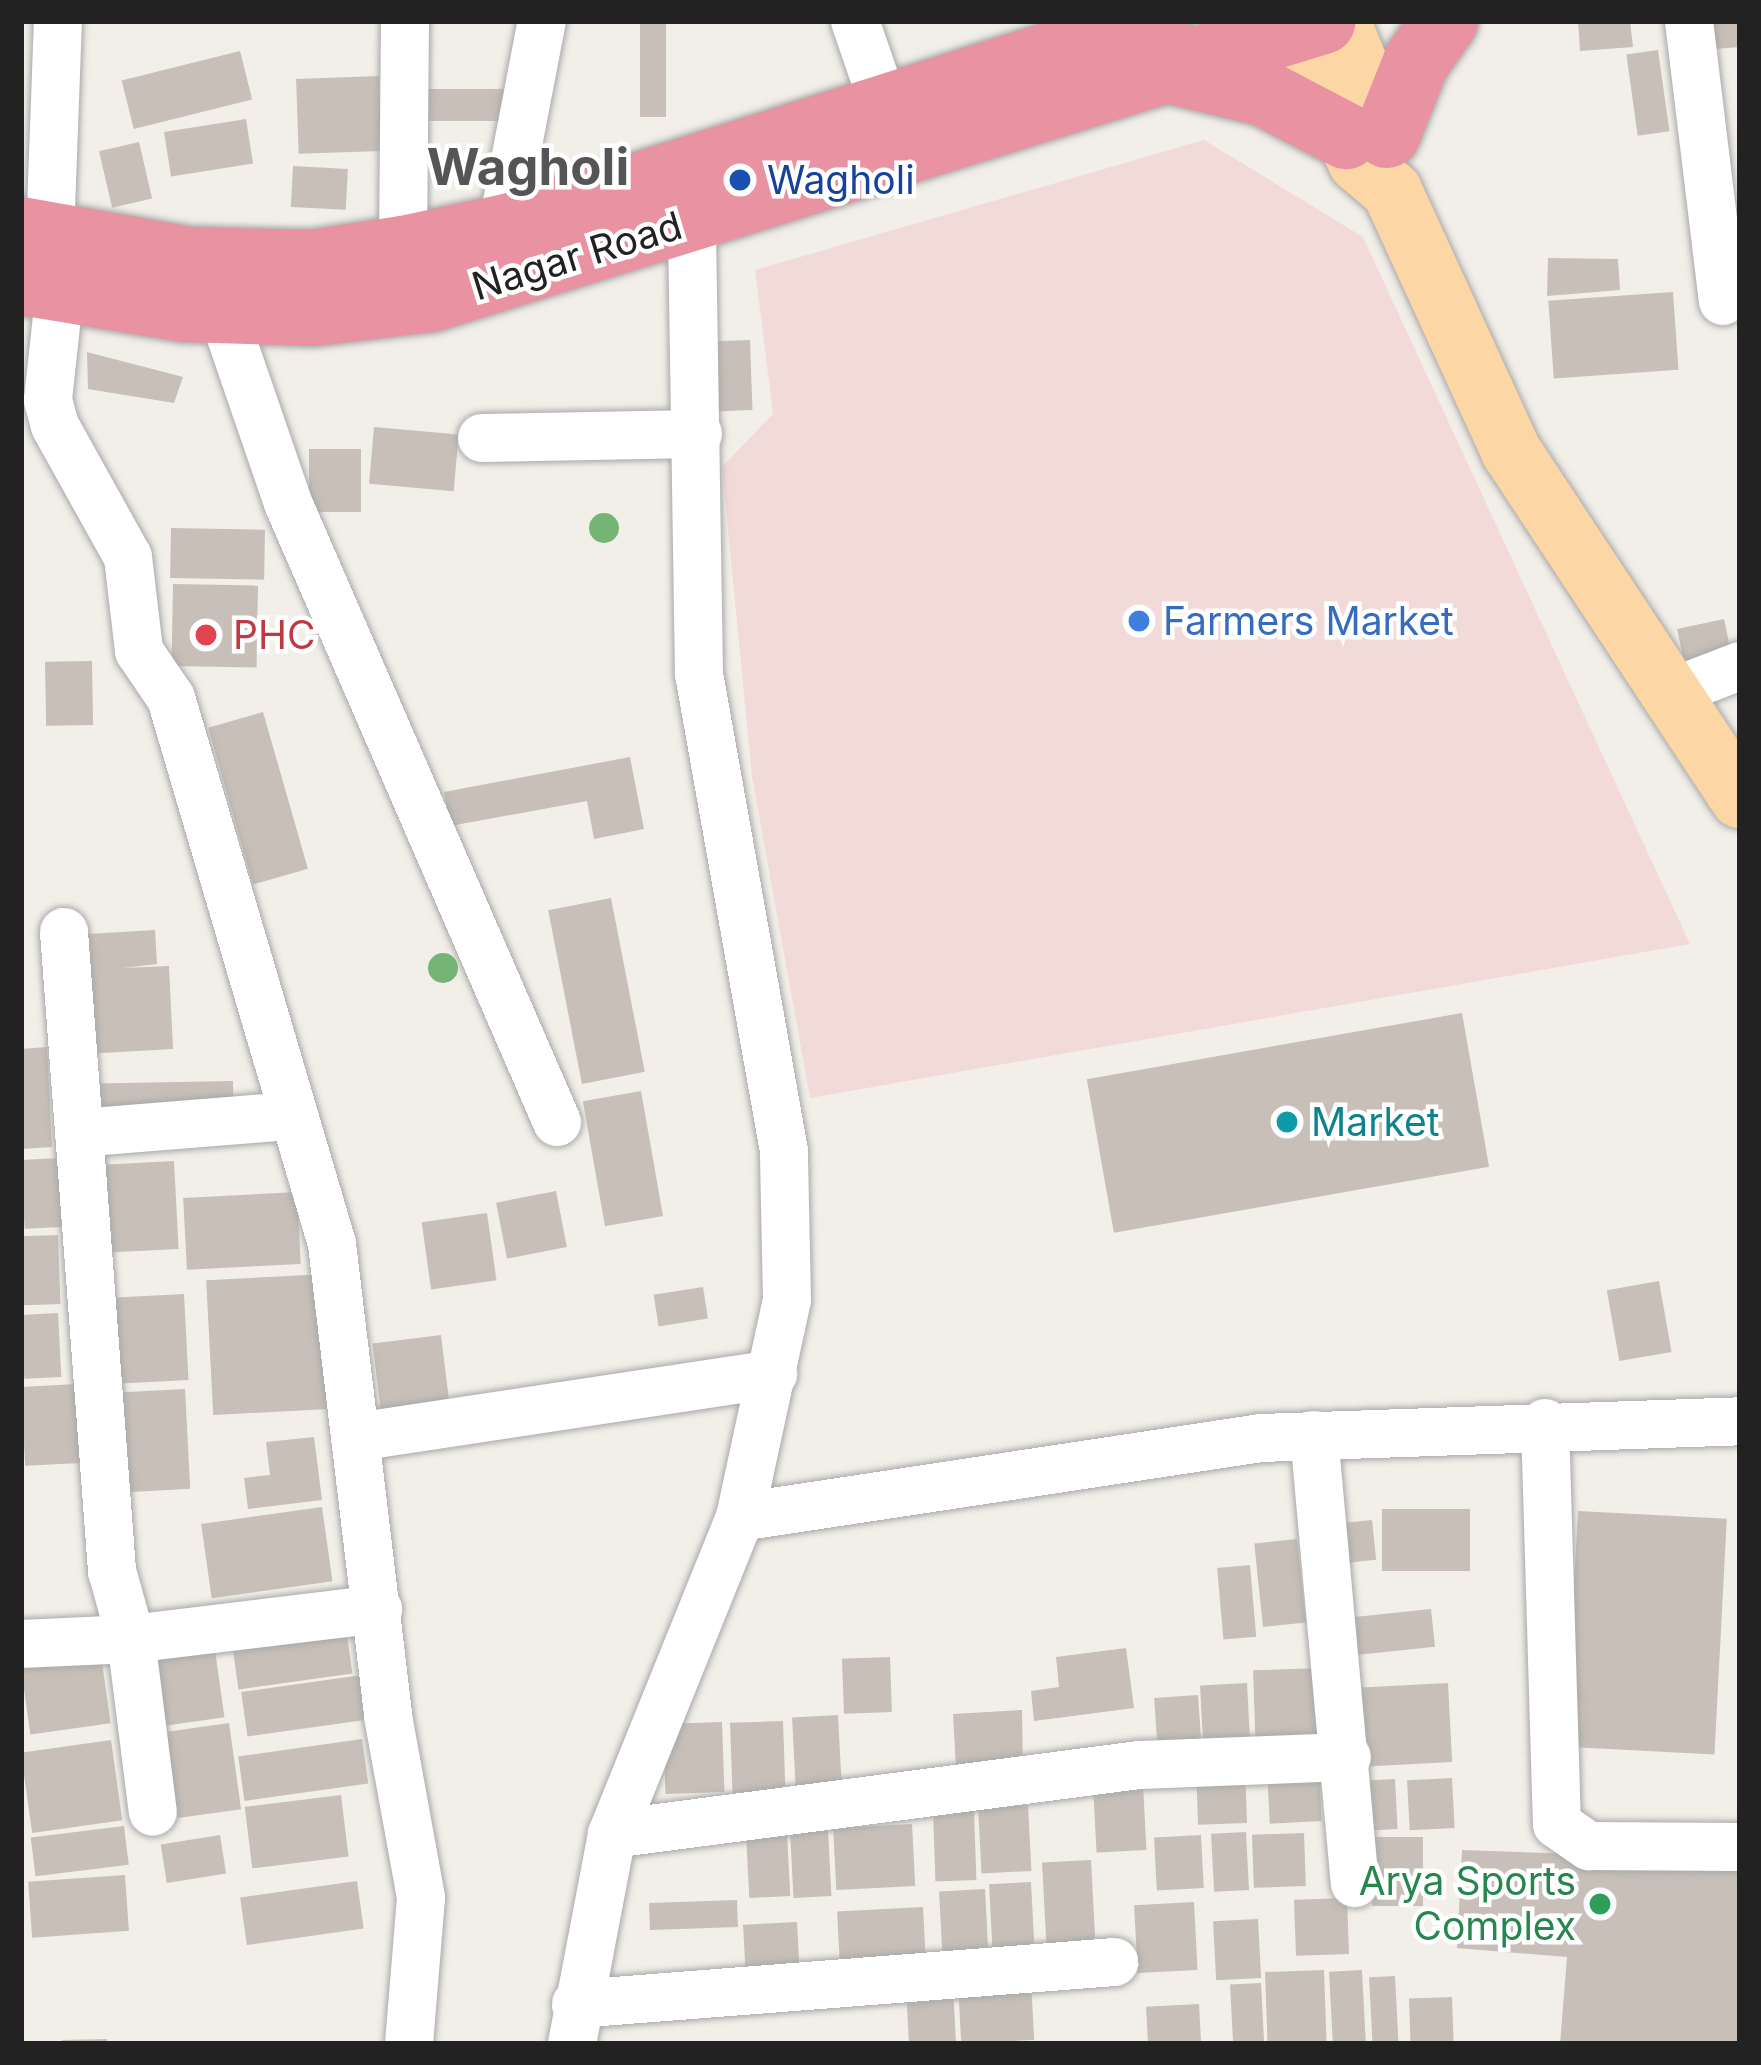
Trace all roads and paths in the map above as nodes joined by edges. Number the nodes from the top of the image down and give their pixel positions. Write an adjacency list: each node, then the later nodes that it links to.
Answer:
1 (58, 21): 14 (street)
2 (406, 21): 13 (street)
3 (542, 21): 12 (street)
4 (855, 21): 9 (street)
5 (1445, 21): 10 (highway)
6 (1689, 21): 15 (street)
7 (1313, 23): 8 (highway, Nagar Road); 10 (main road)
8 (1162, 46): 9 (highway, Nagar Road); 10 (highway); 11 (highway, Nagar Road)
9 (885, 108): 12 (highway, Nagar Road)
10 (1375, 154): 21 (main road)
11 (692, 222): 16 (highway, Nagar Road); 18 (street)
12 (502, 228): 13 (highway, Nagar Road)
13 (403, 249): 14 (highway, Nagar Road)
14 (38, 260): 16 (highway, Nagar Road); 17 (street)
15 (1724, 301)
16 (222, 311): 25 (street)
17 (35, 415): 24 (street)
18 (698, 434): 19 (street); 27 (street)
19 (482, 438)
20 (1740, 666): 21 (street)
21 (1670, 692): 22 (main road)
22 (1740, 798)
23 (64, 932): 26 (street)
24 (290, 1116): 26 (street); 31 (street)
25 (557, 1122)
26 (79, 1133): 34 (street)
27 (773, 1374): 31 (street); 32 (street)
28 (1740, 1421): 29 (street)
29 (1545, 1423): 30 (street); 39 (street)
30 (1314, 1435): 32 (street); 36 (street)
31 (358, 1437): 33 (street)
32 (740, 1517): 38 (street)
33 (378, 1610): 34 (street); 43 (street)
34 (131, 1639): 35 (street); 37 (street)
35 (21, 1645)
36 (1347, 1757): 38 (street); 40 (street)
37 (153, 1813)
38 (612, 1834): 42 (street)
39 (1740, 1847)
40 (1355, 1883)
41 (1114, 1962): 42 (street)
42 (574, 2024)
43 (409, 2044)

